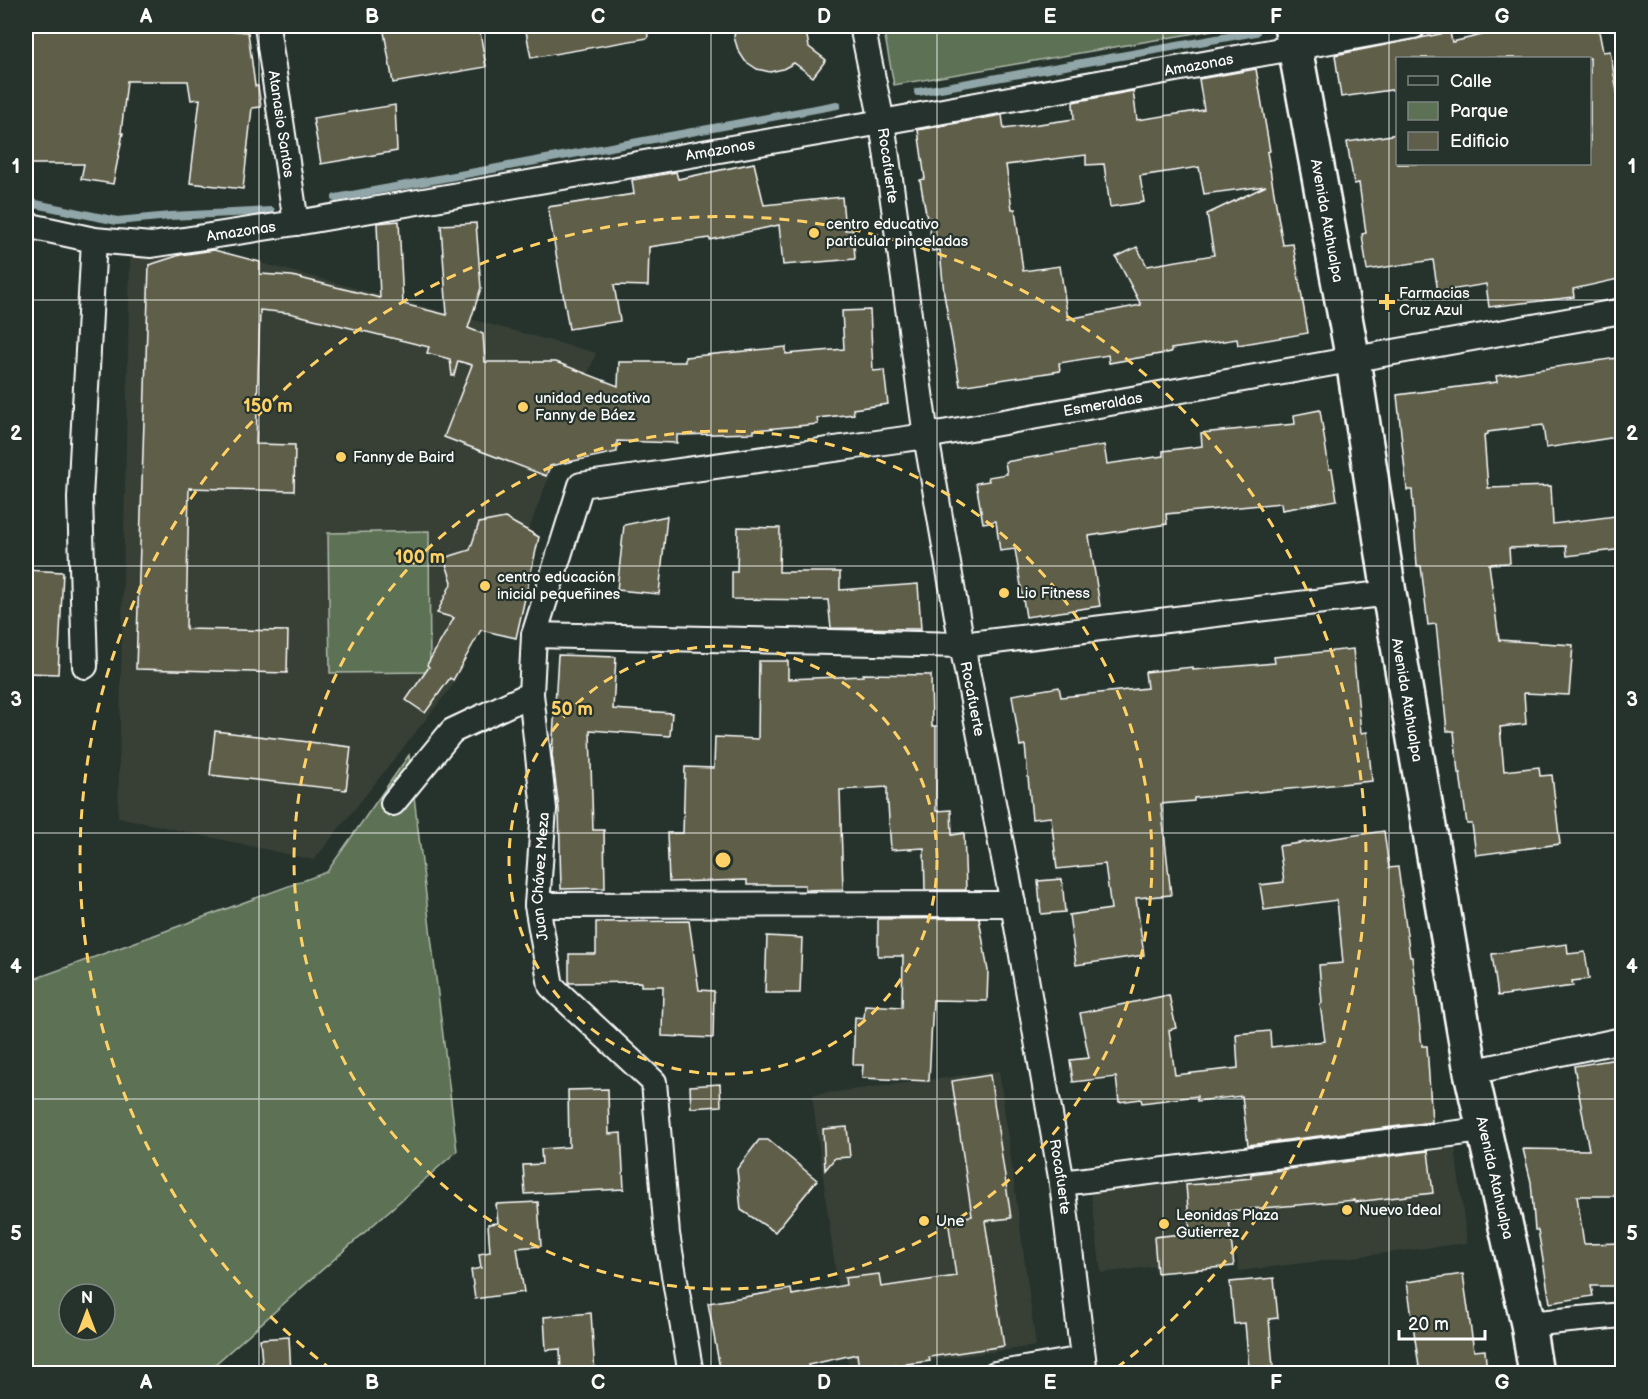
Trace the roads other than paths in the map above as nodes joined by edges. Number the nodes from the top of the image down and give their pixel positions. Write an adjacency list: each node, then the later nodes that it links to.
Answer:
1 (267, 26): 6 (street, Atanasio Santos)
2 (862, 26): 5 (street, Rocafuerte)
3 (1413, 26): 4 (street, Amazonas)
4 (1294, 36): 5 (street, Amazonas); 10 (highway, Avenida Atahualpa)
5 (882, 122): 6 (street, Amazonas); 11 (street, Rocafuerte)
6 (296, 223): 8 (street, Amazonas)
7 (26, 225): 8 (street, Amazonas)
8 (94, 240): 16 (street)
9 (1623, 311): 10 (street, Esmeraldas)
10 (1353, 360): 11 (street, Esmeraldas); 13 (highway, Avenida Atahualpa)
11 (926, 436): 12 (street, Esmeraldas); 15 (street, Rocafuerte)
12 (581, 485): 14 (street, Juan Chávez Meza)
13 (1389, 593): 15 (street); 22 (highway, Avenida Atahualpa)
14 (534, 635): 15 (street); 17 (street, Juan Chávez Meza)
15 (962, 645): 20 (street, Rocafuerte)
16 (85, 666)
17 (531, 694): 18 (street); 19 (street, Juan Chávez Meza)
18 (393, 803)
19 (537, 904): 20 (street); 28 (street, Juan Chávez Meza)
20 (1013, 904): 24 (street, Rocafuerte)
21 (1623, 1040): 22 (street)
22 (1471, 1071): 23 (highway, Avenida Atahualpa)
23 (1482, 1130): 24 (street); 26 (highway, Avenida Atahualpa)
24 (1062, 1184): 27 (street, Rocafuerte)
25 (1623, 1315): 26 (street)
26 (1528, 1324): 30 (highway, Avenida Atahualpa)
27 (1084, 1366): 29 (street)
28 (691, 1374)
29 (995, 1374)
30 (1536, 1374)

